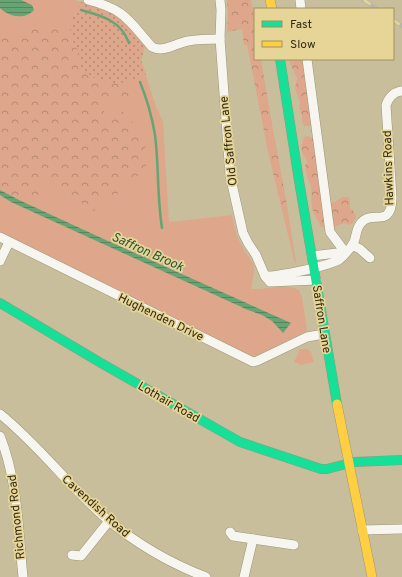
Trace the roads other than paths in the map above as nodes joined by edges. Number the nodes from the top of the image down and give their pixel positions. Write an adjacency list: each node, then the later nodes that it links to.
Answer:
1 (88, 0): 3 (street)
2 (220, 0): 3 (street, Old Saffron Lane)
3 (220, 39): 15 (street, Old Saffron Lane)
4 (280, 60): 11 (main road, Saffron Lane)
5 (308, 60): 10 (street)
6 (402, 91): 9 (street, Hawkins Road)
7 (0, 237): 8 (street, Hughenden Drive)
8 (9, 242): 13 (street); 18 (street, Hughenden Drive)
9 (352, 245): 10 (street, Hawkins Road); 12 (street)
10 (345, 252): 11 (street); 14 (street, Hawkins Road)
11 (312, 256): 14 (main road, Saffron Lane)
12 (370, 258)
13 (0, 261)
14 (314, 268): 15 (street); 16 (main road, Saffron Lane)
15 (265, 276): 16 (street)
16 (316, 280): 18 (main road, Saffron Lane)
17 (0, 303): 22 (main road, Lothair Road)
18 (324, 334): 22 (main road, Saffron Lane)
19 (0, 414): 23 (street, Cavendish Road)
20 (0, 436): 30 (street, Richmond Road)
21 (402, 460): 22 (main road, Lothair Road)
22 (348, 464): 25 (main road, Saffron Lane)
23 (109, 520): 29 (street); 31 (street, Cavendish Road)
24 (402, 529): 25 (street)
25 (362, 530): 33 (main road, Saffron Lane)
26 (230, 532): 27 (street)
27 (253, 539): 28 (street); 32 (street)
28 (294, 545)
29 (72, 555)
30 (23, 577)
31 (206, 577)
32 (244, 577)
33 (372, 577)

